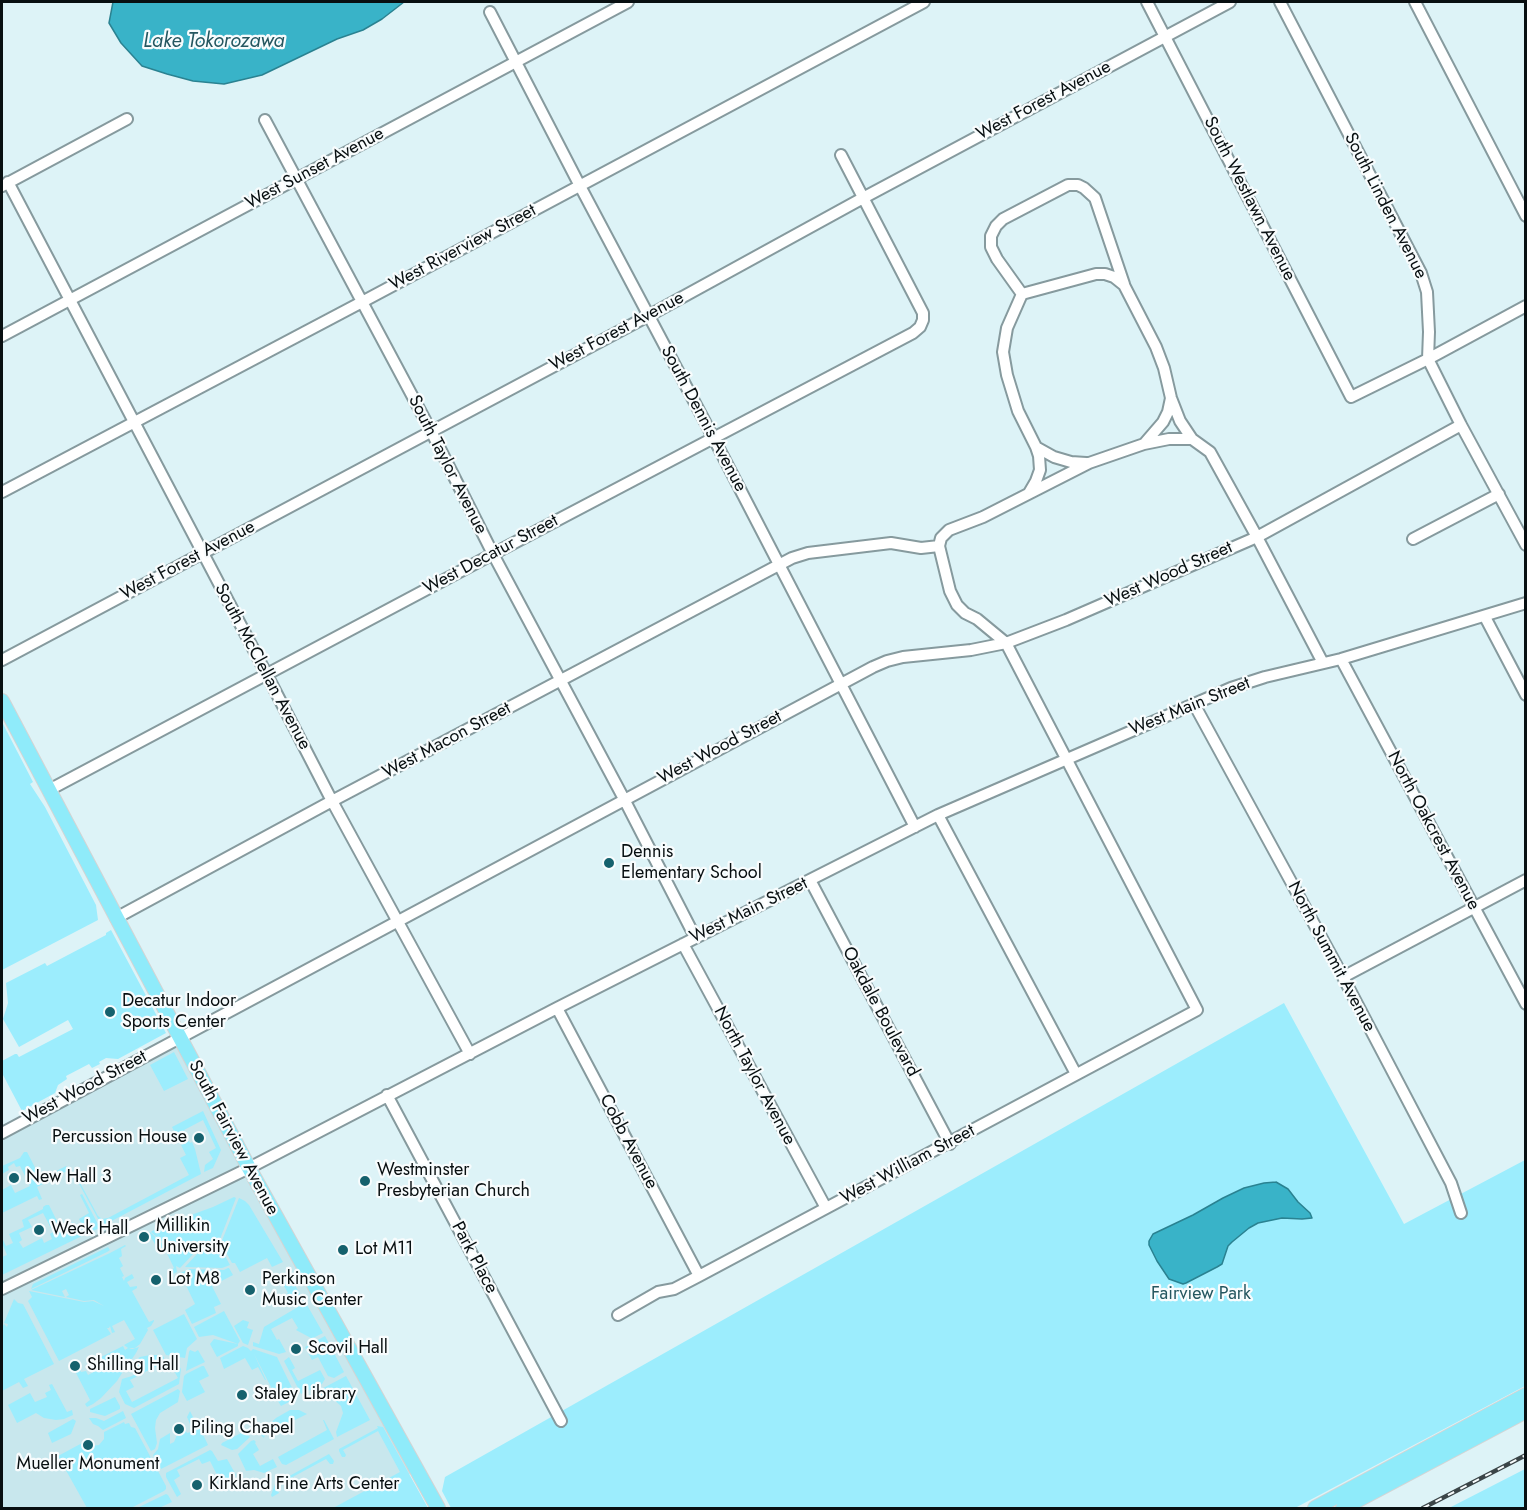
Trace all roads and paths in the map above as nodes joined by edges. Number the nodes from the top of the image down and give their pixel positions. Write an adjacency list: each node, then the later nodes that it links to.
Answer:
1 (628, 2): 9 (street, West Sunset Avenue)
2 (924, 2): 15 (street, West Riverview Street)
3 (1147, 2): 8 (street, South Westlawn Avenue)
4 (1230, 2): 8 (street, West Forest Avenue)
5 (1280, 2): 25 (street, South Linden Avenue)
6 (1415, 2): 17 (street)
7 (490, 12): 9 (street, South Dennis Avenue)
8 (1165, 37): 16 (street, West Forest Avenue); 25 (street, South Westlawn Avenue)
9 (515, 62): 13 (street, West Sunset Avenue); 15 (street, South Dennis Avenue)
10 (127, 119): 14 (street)
11 (265, 120): 13 (street, South Taylor Avenue)
12 (841, 155): 16 (street)
13 (297, 179): 20 (street, West Sunset Avenue); 21 (street, South Taylor Avenue)
14 (5, 184): 20 (street, South McClellan Avenue)
15 (580, 186): 21 (street, West Riverview Street); 23 (street, South Dennis Avenue)
16 (863, 198): 23 (street, West Forest Avenue); 30 (street, West Decatur Street)
17 (1526, 216)
18 (1124, 285): 19 (street); 19 (street); 26 (street)
19 (1022, 294): 33 (street)
20 (70, 300): 24 (street, West Sunset Avenue); 27 (street, South McClellan Avenue)
21 (362, 302): 27 (street, West Riverview Street); 29 (street, South Taylor Avenue)
22 (1526, 306): 25 (street)
23 (648, 316): 29 (street, West Forest Avenue); 30 (street, South Dennis Avenue)
24 (2, 336)
25 (1428, 359): 28 (street, South Linden Avenue)
26 (1171, 398): 31 (street); 32 (street)
27 (134, 422): 35 (street, West Riverview Street); 42 (street, South McClellan Avenue)
28 (1461, 425): 37 (street, South Linden Avenue); 38 (street, West Wood Street)
29 (431, 431): 42 (street, West Forest Avenue); 43 (street, South Taylor Avenue)
30 (713, 437): 43 (street, West Decatur Street); 44 (street, South Dennis Avenue)
31 (1192, 439): 32 (street); 38 (street)
32 (1144, 444): 34 (street)
33 (1036, 447): 34 (street); 36 (street)
34 (1089, 464): 36 (street)
35 (2, 492)
36 (1029, 493): 41 (street)
37 (1498, 495): 39 (street); 40 (street, South Linden Avenue)
38 (1257, 537): 47 (street, West Wood Street); 50 (street)
39 (1413, 539)
40 (1526, 545)
41 (939, 546): 44 (street, West Macon Street); 47 (street)
42 (202, 554): 49 (street, West Forest Avenue); 51 (street, South McClellan Avenue)
43 (493, 554): 51 (street, West Decatur Street); 52 (street, South Taylor Avenue)
44 (780, 565): 52 (street, West Macon Street); 53 (street, South Dennis Avenue)
45 (1526, 603): 46 (street, West Main Street)
46 (1485, 616): 48 (street, West Main Street); 54 (street)
47 (1006, 643): 53 (street, West Wood Street); 57 (street)
48 (1341, 659): 50 (street, West Main Street); 65 (street, North Oakcrest Avenue)
49 (2, 660)
50 (1323, 663): 56 (street, West Main Street)
51 (267, 675): 58 (street, West Decatur Street); 60 (street, South McClellan Avenue)
52 (561, 682): 59 (street, South Taylor Avenue); 60 (street, West Macon Street)
53 (841, 684): 59 (street, West Wood Street); 62 (street, South Dennis Avenue)
54 (1526, 695)
55 (2, 701): 58 (main road, South Fairview Avenue)
56 (1194, 704): 57 (street, West Main Street); 70 (street, North Summit Avenue)
57 (1067, 759): 61 (street, West Main Street); 75 (street, West William Street)
58 (49, 790): 66 (main road, South Fairview Avenue)
59 (624, 799): 67 (street, West Wood Street); 68 (street, South Taylor Avenue)
60 (332, 801): 66 (street, West Macon Street); 67 (street, South McClellan Avenue)
61 (938, 815): 62 (street, West Main Street); 75 (street)
62 (915, 827): 63 (street, West Main Street)
63 (810, 880): 68 (street, West Main Street); 78 (street, Oakdale Boulevard)
64 (1526, 880): 65 (street)
65 (1474, 908): 70 (street); 71 (street, North Oakcrest Avenue)
66 (116, 918): 73 (main road, South Fairview Avenue)
67 (398, 922): 73 (street, West Wood Street); 74 (street, South McClellan Avenue)
68 (696, 937): 69 (street, West Main Street)
69 (683, 944): 72 (street, West Main Street); 80 (street, North Taylor Avenue)
70 (1343, 977): 81 (street, North Summit Avenue)
71 (1526, 1004)
72 (557, 1008): 74 (street, West Main Street); 82 (street, Cobb Avenue)
73 (179, 1038): 77 (street, West Wood Street); 79 (main road, South Fairview Avenue)
74 (470, 1054): 76 (street, West Main Street)
75 (1076, 1074): 78 (street, West William Street)
76 (387, 1095): 79 (street, West Main Street); 87 (street, Park Place)
77 (2, 1133)
78 (950, 1144): 80 (street, West William Street)
79 (249, 1168): 83 (street, West Main Street); 88 (main road, South Fairview Avenue)
80 (826, 1208): 82 (street, West William Street)
81 (1461, 1213)
82 (699, 1276): 84 (street, West William Street)
83 (2, 1288)
84 (618, 1316)
85 (1526, 1395): 89 (main road)
86 (1526, 1411): 90 (main road)
87 (561, 1421)
88 (438, 1509)
89 (1315, 1509)
90 (1343, 1509)

